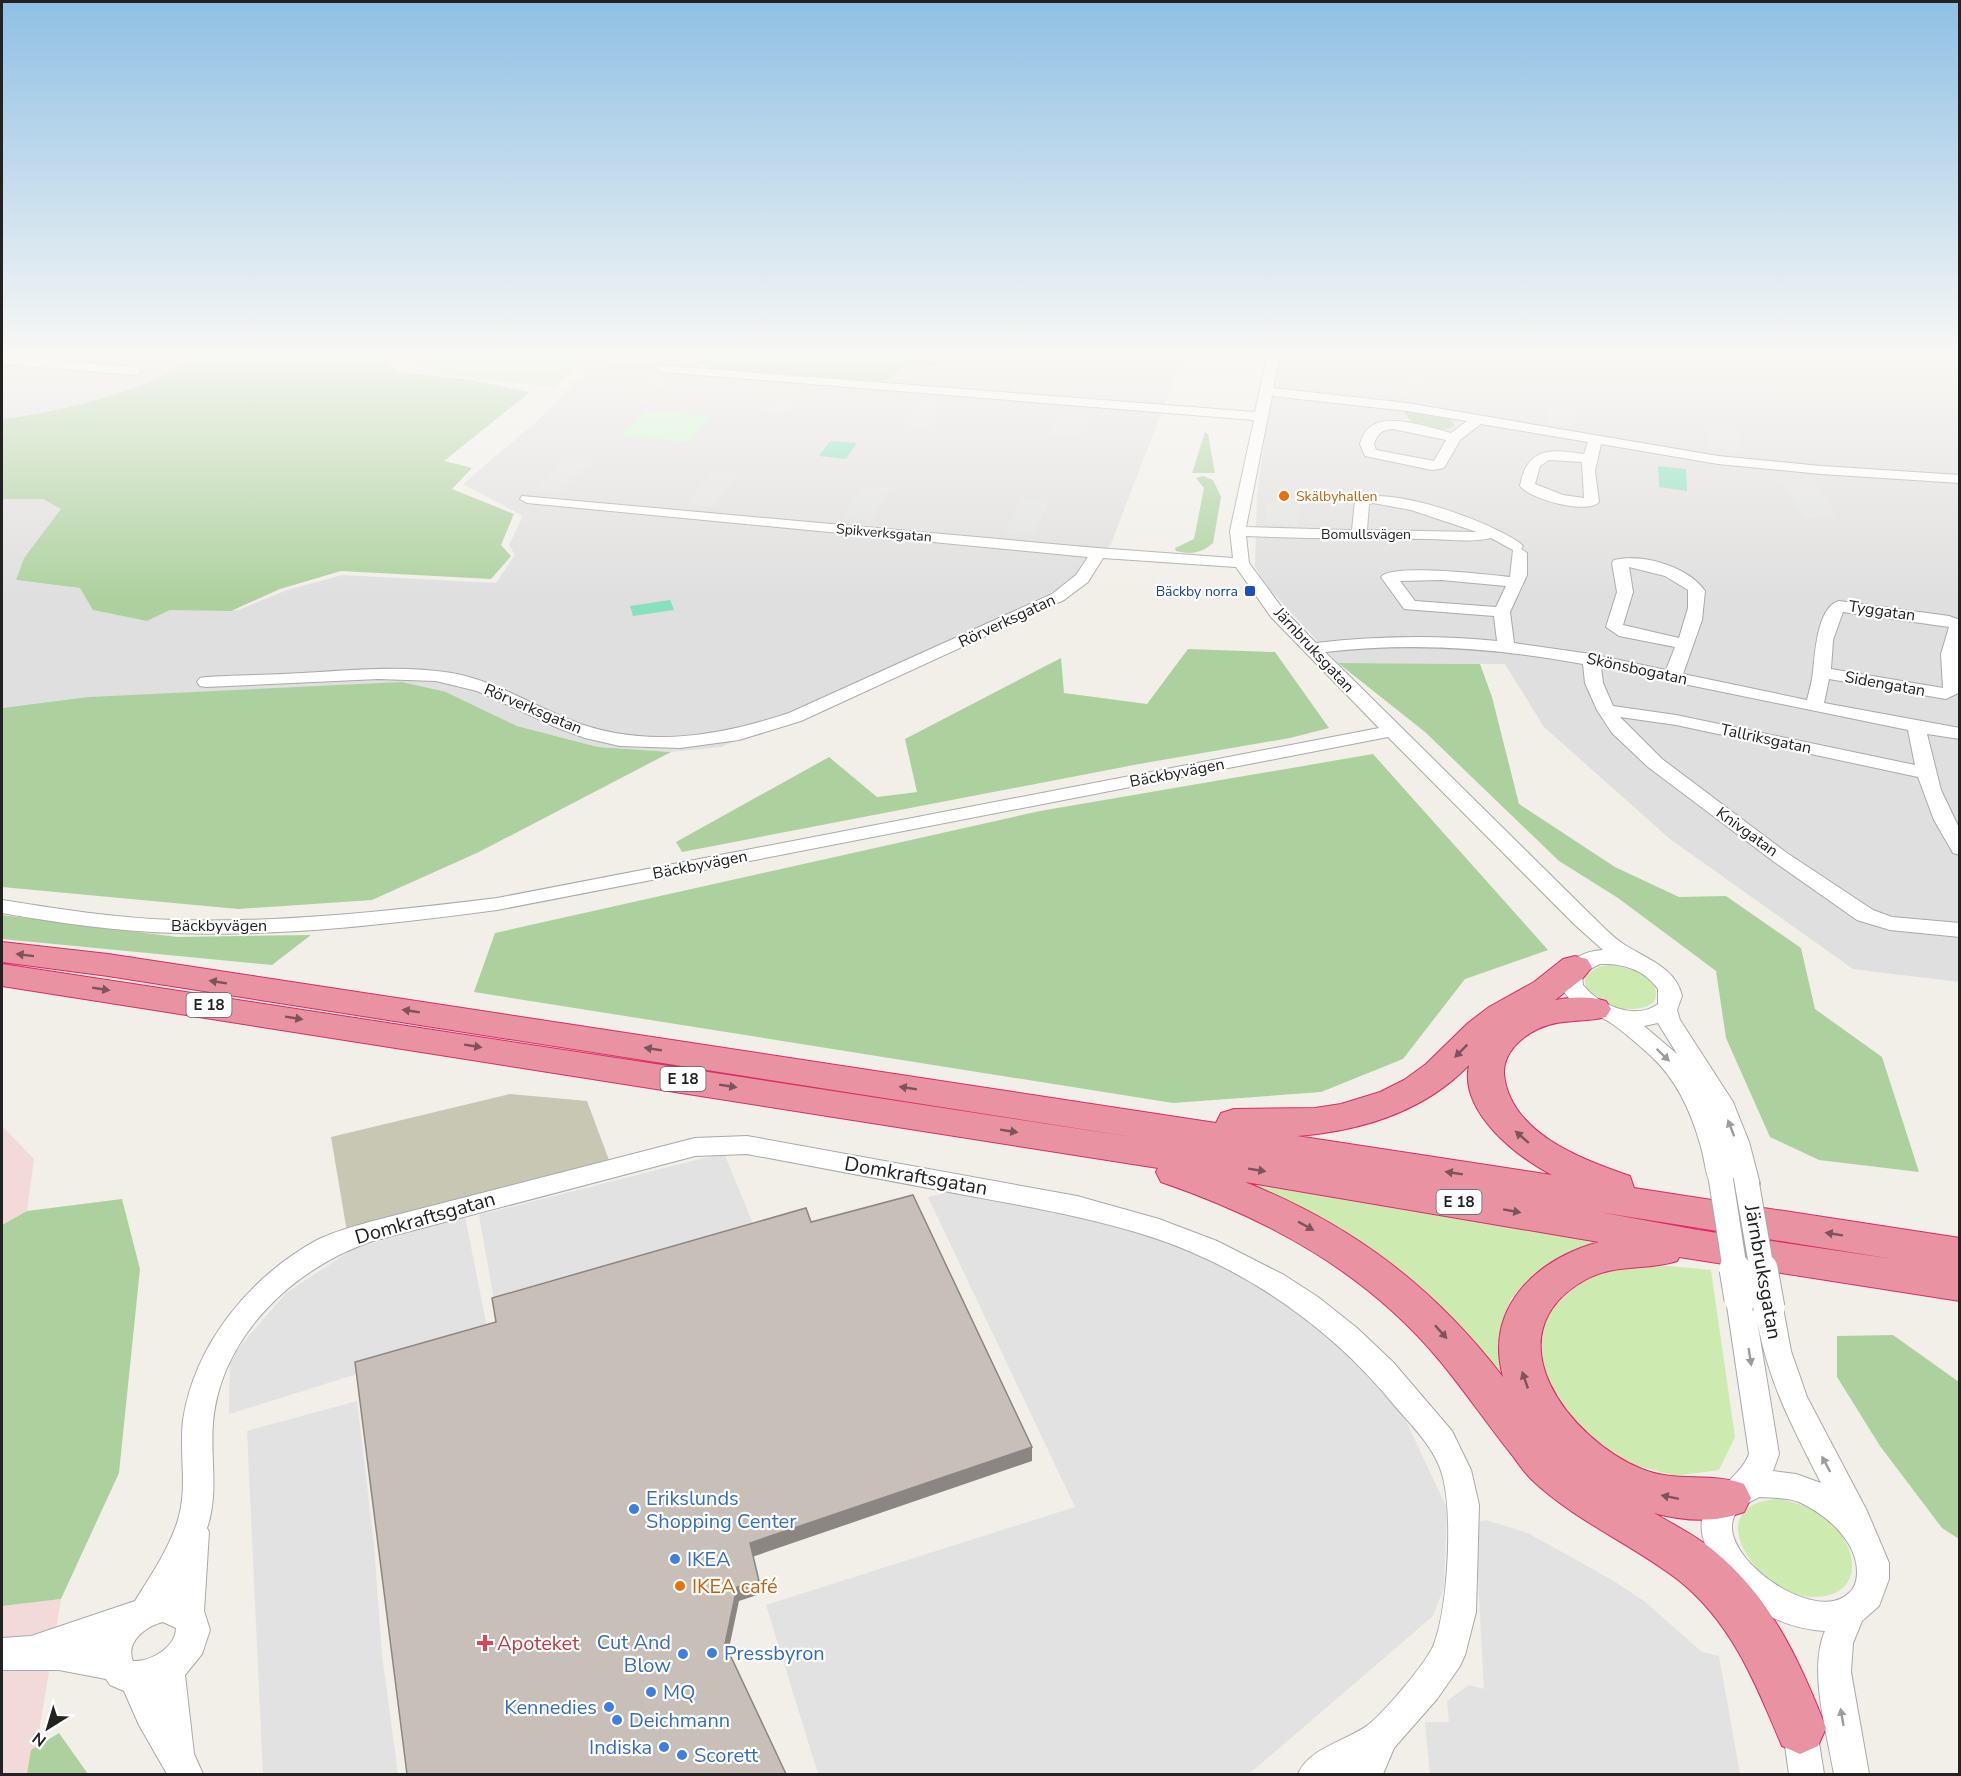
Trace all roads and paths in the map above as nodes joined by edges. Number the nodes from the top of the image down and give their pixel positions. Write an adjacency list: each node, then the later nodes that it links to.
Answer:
1 (1256, 435): 11 (street)
2 (1371, 435): 6 (street)
3 (1440, 435): 6 (street)
4 (1458, 435): 6 (street)
5 (1567, 435): 7 (street)
6 (1454, 438)
7 (1596, 440): 8 (street); 9 (street)
8 (1588, 459): 8 (street)
9 (1959, 479)
10 (527, 499): 14 (street, Spikverksgatan)
11 (1238, 531): 13 (street, Bomullsvägen); 15 (street)
12 (1494, 533): 13 (street, Bomullsvägen); 13 (street); 16 (street)
13 (1359, 535)
14 (1097, 553): 15 (street, Spikverksgatan); 25 (street, Rörverksgatan)
15 (1241, 563): 21 (street, Järnbruksgatan)
16 (1515, 582): 17 (street); 17 (street)
17 (1503, 612): 20 (street)
18 (1957, 626): 23 (street, Tyggatan); 23 (street, Sidengatan)
19 (1684, 644): 19 (street); 24 (street)
20 (1506, 646): 21 (street, Skönsbogatan); 22 (street, Skönsbogatan)
21 (1311, 649): 29 (street, Järnbruksgatan)
22 (1591, 659): 24 (street, Skönsbogatan); 27 (street, Knivgatan)
23 (1822, 673): 26 (street, Tyggatan)
24 (1673, 676): 26 (street, Skönsbogatan)
25 (206, 682)
26 (1814, 707): 28 (street, Skönsbogatan)
27 (1606, 710): 31 (street, Tallriksgatan); 35 (street, Knivgatan)
28 (1917, 727): 30 (street, Skönsbogatan); 31 (street)
29 (1392, 731): 33 (street, Järnbruksgatan); 34 (street, Bäckbyvägen)
30 (1959, 734)
31 (1925, 773): 32 (street)
32 (1959, 849)
33 (1546, 882): 37 (street, Järnbruksgatan); 38 (street, Järnbruksgatan)
34 (2, 907)
35 (1959, 930)
36 (2, 952): 42 (highway, E 18, one-way to 36)
37 (1579, 964): 38 (street); 41 (street); 42 (highway, E 18, one-way to 42)
38 (1644, 965): 40 (street)
39 (2, 975): 43 (highway, E 18, one-way to 43)
40 (1665, 1010): 41 (street); 44 (street, Järnbruksgatan, one-way to 40)
41 (1606, 1013): 44 (street, Järnbruksgatan, one-way to 44); 45 (highway, E 18, one-way to 41)
42 (1083, 1116): 45 (highway, E 18, one-way to 42)
43 (1116, 1148): 47 (highway, E 18, one-way to 47); 49 (highway, E 18, one-way to 49)
44 (1734, 1182): 50 (street, Järnbruksgatan, one-way to 50, bridge); 52 (street, Järnbruksgatan, one-way to 44, bridge)
45 (1698, 1212): 46 (highway, E 18, one-way to 45)
46 (1959, 1254)
47 (1802, 1261): 48 (highway, E 18); 50 (highway, E 18, one-way to 47)
48 (1959, 1285)
49 (1526, 1438): 53 (highway, E 18); 60 (highway)
50 (1734, 1494): 52 (street); 53 (street)
51 (193, 1522): 55 (street, Domkraftsgatan); 56 (street, Domkraftsgatan); 61 (street, Domkraftsgatan)
52 (1862, 1536): 54 (street)
53 (1749, 1585): 54 (street); 60 (street)
54 (1850, 1611): 66 (street, one-way to 54)
55 (143, 1613): 56 (street); 57 (street); 59 (street)
56 (187, 1614): 59 (street)
57 (36, 1650): 58 (street); 59 (street)
58 (2, 1654)
59 (139, 1671): 62 (street)
60 (1800, 1728): 65 (street)
61 (1382, 1736): 63 (street, Domkraftsgatan); 64 (street, Domkraftsgatan)
62 (182, 1768)
63 (1316, 1774)
64 (1366, 1774)
65 (1807, 1774)
66 (1852, 1774)

